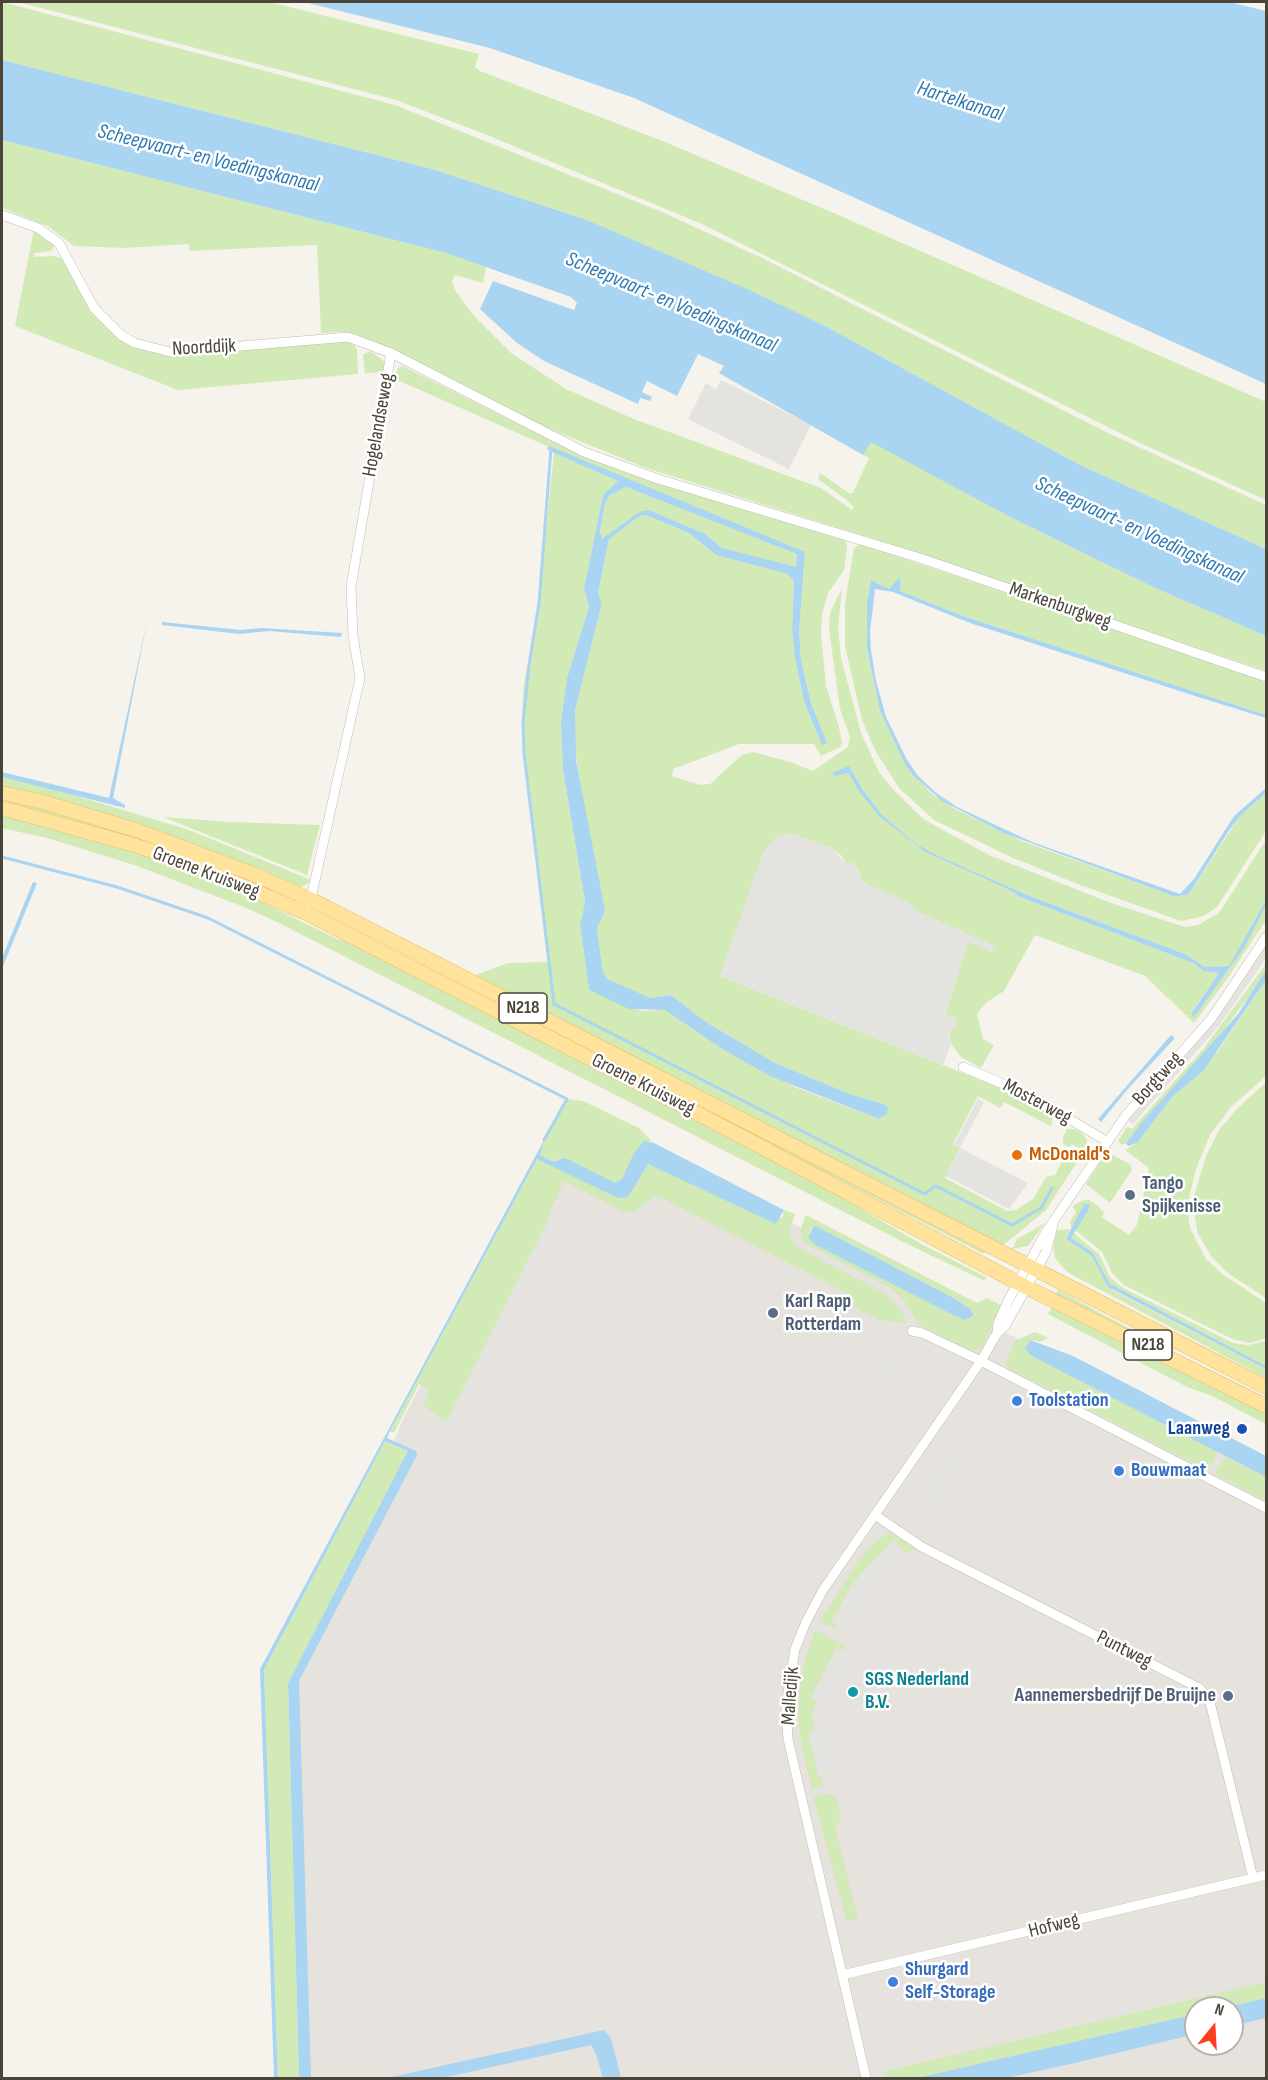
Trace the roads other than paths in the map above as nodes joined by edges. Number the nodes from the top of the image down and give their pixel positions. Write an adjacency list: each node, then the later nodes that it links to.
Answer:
1 (2, 215): 2 (street, Noorddijk)
2 (391, 354): 3 (street, Hogelandseweg); 7 (street, Hogelandseweg)
3 (852, 537): 4 (street, Markenburgweg)
4 (1266, 677)
5 (2, 794): 7 (main road, Groene Kruisweg / N218)
6 (2, 808): 7 (main road, Groene Kruisweg / N218)
7 (309, 907): 11 (main road, Groene Kruisweg / N218); 12 (main road, Groene Kruisweg / N218)
8 (1266, 937): 10 (street, Borgtweg)
9 (963, 1067): 10 (street, Mosterweg)
10 (1108, 1142): 11 (street, Borgtweg)
11 (1032, 1266): 12 (street, Borgtweg); 15 (main road, Groene Kruisweg / N218)
12 (1022, 1285): 14 (street, Malledijk); 16 (main road, Groene Kruisweg / N218)
13 (912, 1331): 14 (street)
14 (981, 1361): 17 (street); 18 (street, Malledijk)
15 (1266, 1387)
16 (1266, 1406)
17 (1266, 1508)
18 (875, 1515): 20 (street, Puntweg); 21 (street, Malledijk)
19 (1266, 1875): 20 (street, Hofweg)
20 (1253, 1878): 21 (street, Hofweg)
21 (842, 1975): 22 (street, Malledijk)
22 (866, 2079)

